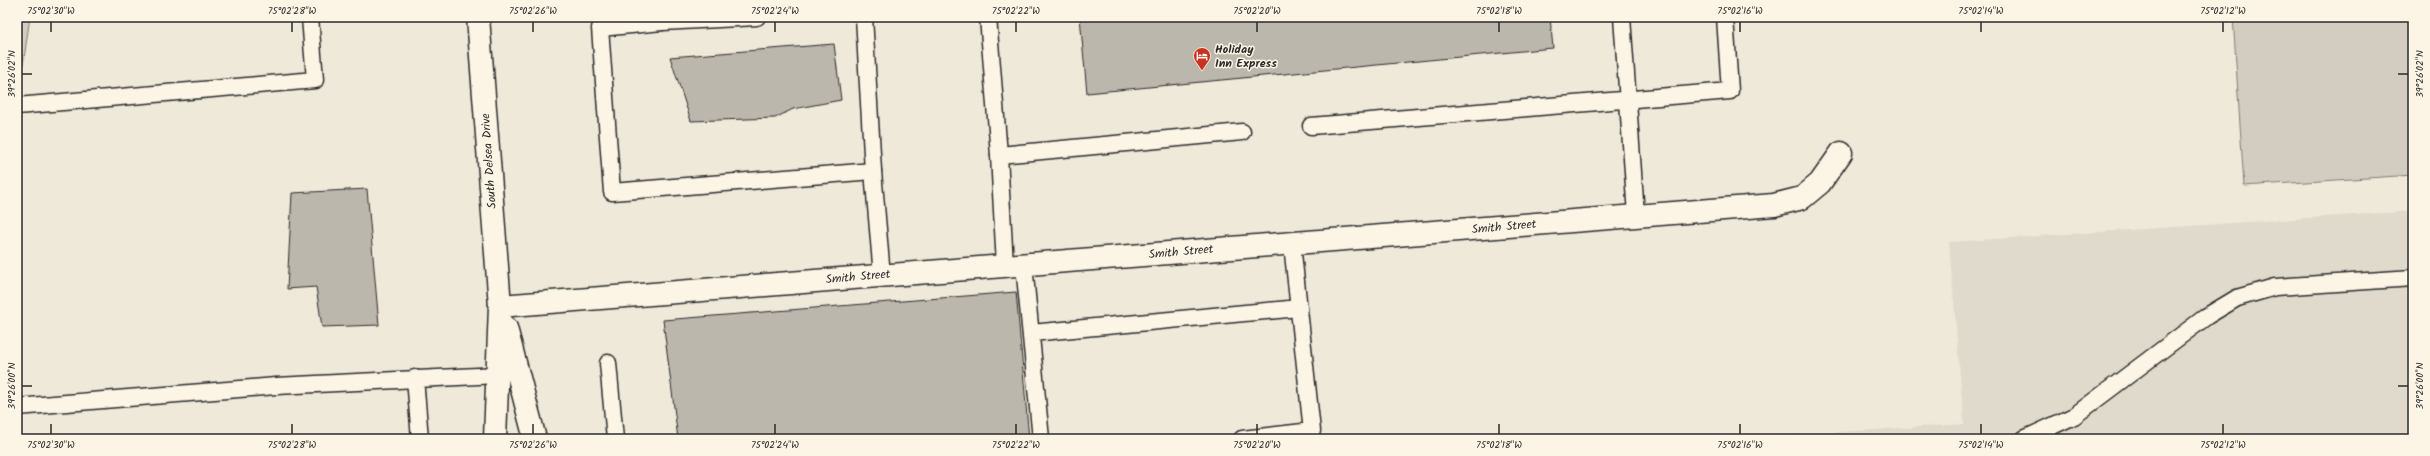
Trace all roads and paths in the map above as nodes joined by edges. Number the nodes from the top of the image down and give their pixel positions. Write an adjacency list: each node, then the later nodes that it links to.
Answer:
1 (310, 17): 10 (lane)
2 (478, 17): 21 (street, South Delsea Drive)
3 (757, 17): 8 (lane)
4 (864, 17): 15 (lane)
5 (988, 17): 14 (lane)
6 (1622, 17): 9 (lane)
7 (1725, 17): 9 (lane)
8 (662, 19): 15 (lane)
9 (1627, 98): 11 (lane); 16 (lane)
10 (17, 106)
11 (1311, 126)
12 (1242, 132): 14 (lane)
13 (1841, 153): 16 (street, Smith Street)
14 (999, 154): 18 (lane)
15 (873, 171): 19 (lane)
16 (1636, 215): 17 (street, Smith Street)
17 (1292, 244): 18 (street, Smith Street); 22 (lane)
18 (1014, 265): 19 (street, Smith Street); 23 (lane)
19 (882, 276): 21 (street, Smith Street)
20 (2413, 278): 34 (lane)
21 (500, 306): 25 (street, South Delsea Drive); 30 (street, South Delsea Drive)
22 (1299, 308): 23 (lane); 33 (lane)
23 (1031, 333): 32 (lane)
24 (608, 364): 31 (lane)
25 (498, 375): 26 (lane); 29 (street, South Delsea Drive)
26 (415, 378): 27 (lane); 28 (lane)
27 (17, 407)
28 (420, 439)
29 (495, 439)
30 (535, 439)
31 (615, 439)
32 (1041, 439)
33 (1242, 439)
34 (2024, 439)

